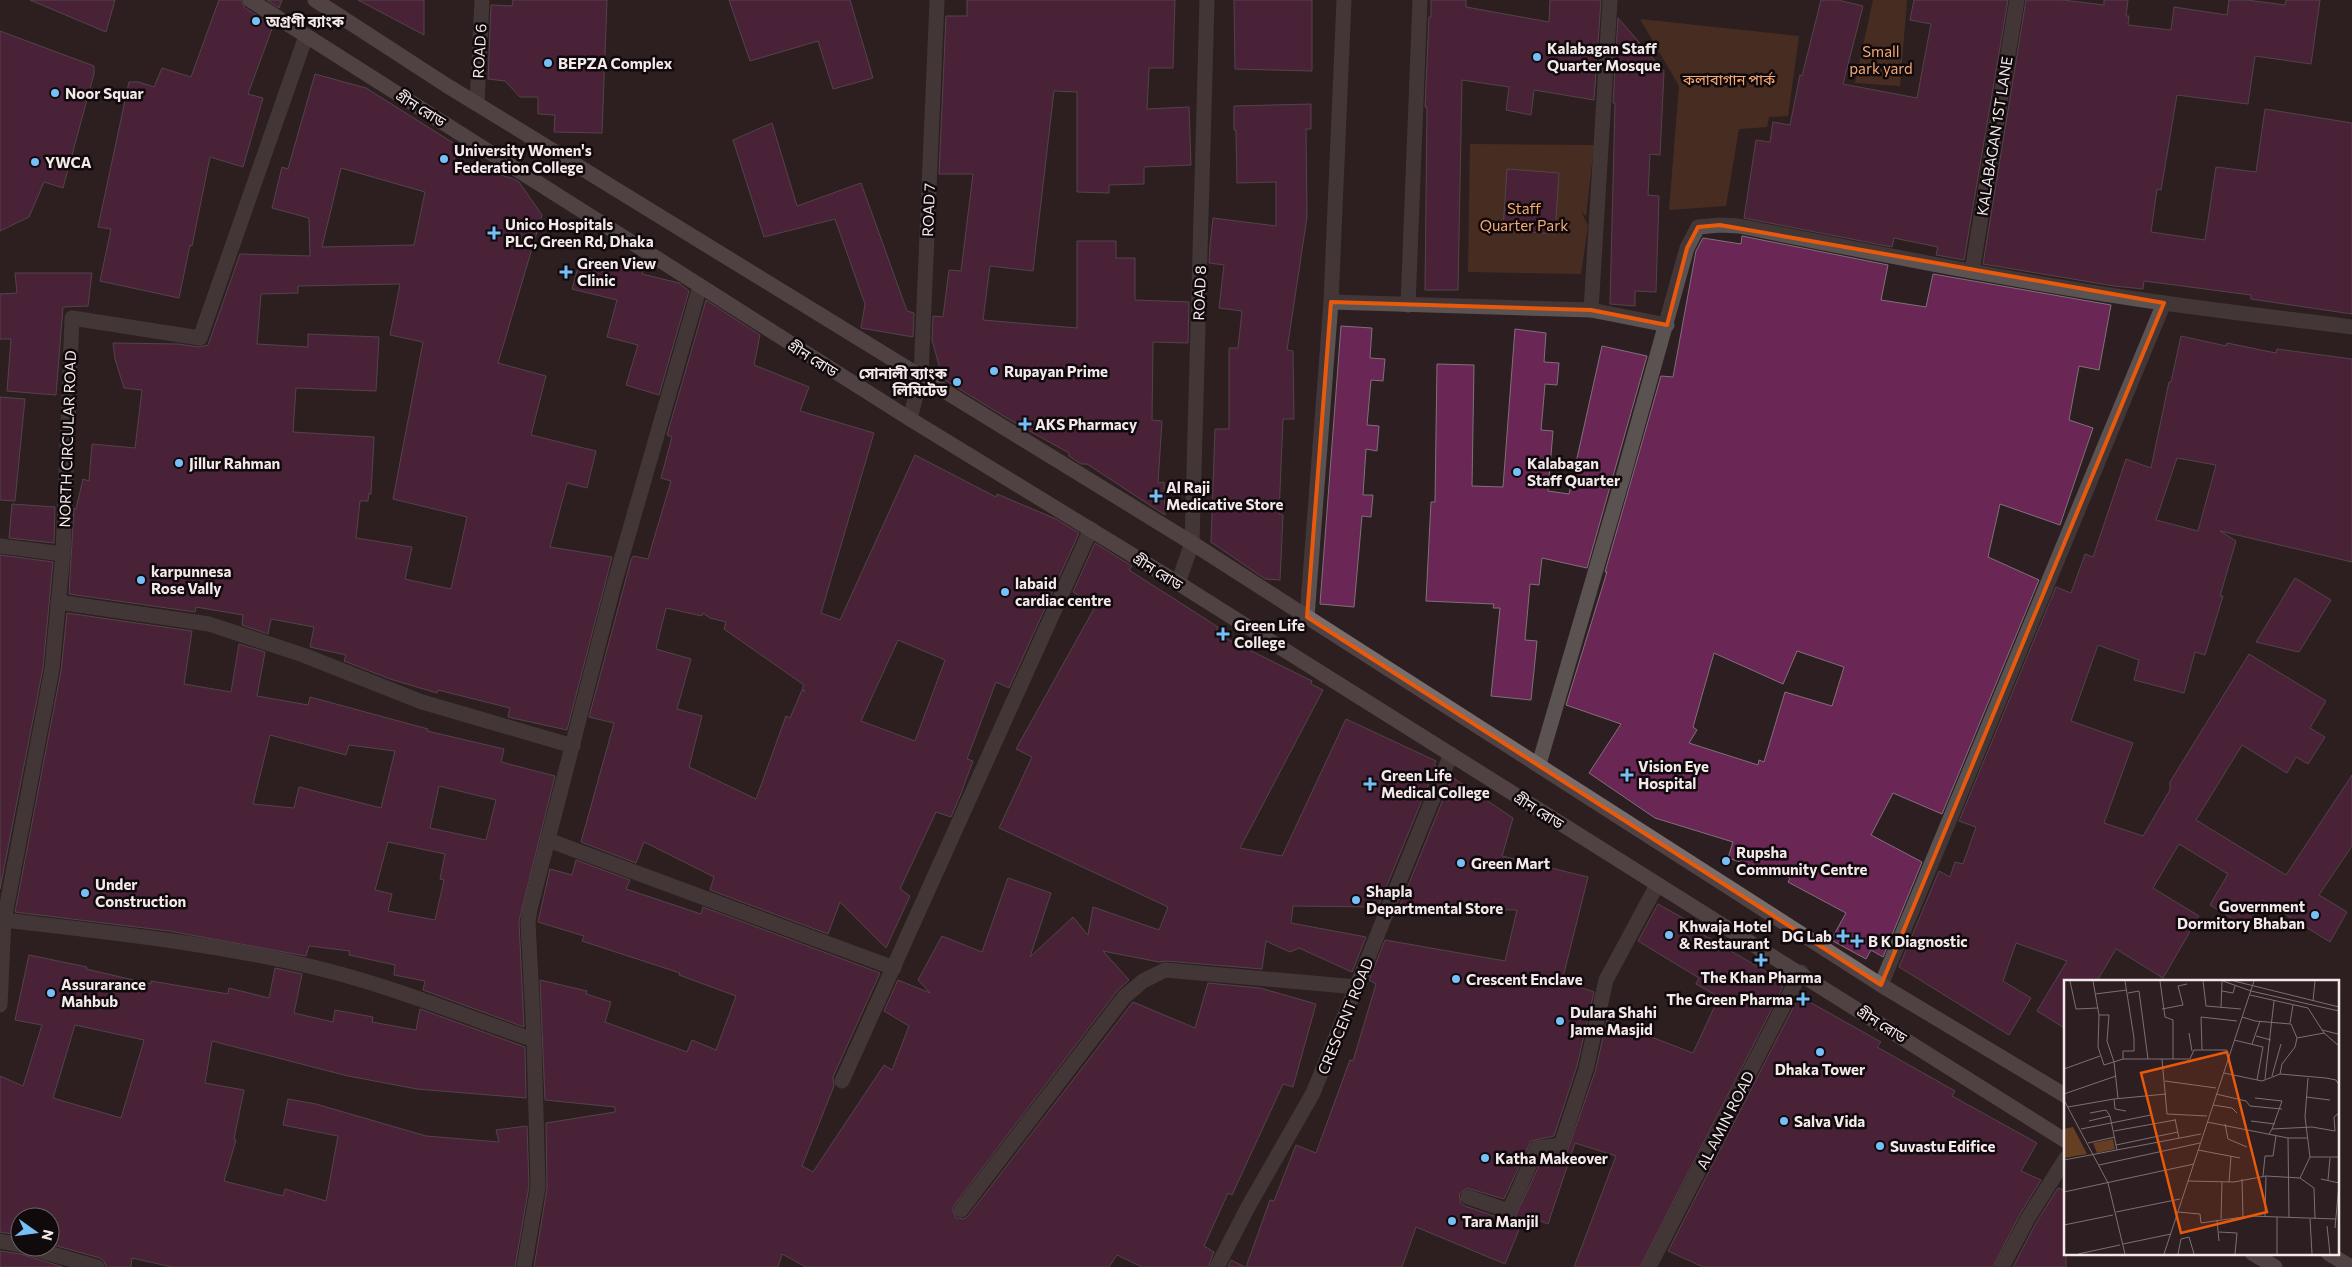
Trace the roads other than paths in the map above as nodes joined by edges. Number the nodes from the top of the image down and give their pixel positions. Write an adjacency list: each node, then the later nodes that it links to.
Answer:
1 (250, 0): 10 (main road, গ্রীন রোড)
2 (315, 0): 11 (main road)
3 (482, 0): 11 (street, ROAD 6)
4 (937, 0): 20 (street, ROAD 7)
5 (1207, 0): 23 (street, ROAD 8)
6 (1344, 0): 14 (street)
7 (1420, 0): 16 (street)
8 (1610, 0): 17 (street)
9 (2017, 0): 12 (street, KALABAGAN 1ST LANE)
10 (306, 36): 13 (main road, গ্রীন রোড); 25 (street, NORTH CIRCULAR ROAD)
11 (477, 102): 20 (main road)
12 (1972, 271): 15 (street); 18 (street)
13 (700, 286): 21 (main road, গ্রীন রোড); 29 (street)
14 (1330, 302): 16 (street); 28 (street)
15 (2164, 303): 19 (street); 37 (street)
16 (1408, 305): 17 (street)
17 (1591, 310): 18 (street)
18 (1667, 325): 31 (street)
19 (2352, 327)
20 (921, 376): 21 (street, ROAD 7); 23 (main road)
21 (910, 419): 22 (main road, গ্রীন রোড)
22 (1090, 529): 26 (main road, গ্রীন রোড); 35 (street)
23 (1192, 543): 26 (street, ROAD 8); 28 (main road)
24 (0, 546): 25 (street)
25 (63, 554): 27 (street, NORTH CIRCULAR ROAD)
26 (1178, 583): 30 (main road, গ্রীন রোড)
27 (58, 602): 29 (street); 34 (street, NORTH CIRCULAR ROAD)
28 (1307, 617): 31 (main road)
29 (573, 746): 32 (street)
30 (1451, 754): 33 (main road, গ্রীন রোড); 38 (street, CRESCENT ROAD)
31 (1539, 764): 37 (main road)
32 (548, 840): 35 (street); 40 (street)
33 (1657, 885): 36 (main road, গ্রীন রোড); 45 (street)
34 (4, 920): 39 (street, NORTH CIRCULAR ROAD); 40 (street)
35 (894, 968): 41 (street)
36 (1800, 972): 43 (main road, গ্রীন রোড); 53 (street, AL AMIN ROAD)
37 (1881, 985): 42 (main road)
38 (1357, 987): 46 (street); 52 (street, CRESCENT ROAD)
39 (0, 1005)
40 (534, 1040): 51 (street)
41 (842, 1081)
42 (2064, 1095)
43 (2064, 1140)
44 (2064, 1161): 54 (street)
45 (1468, 1197)
46 (961, 1210)
47 (2254, 1254): 55 (main road)
48 (2330, 1254): 56 (main road)
49 (60, 1256): 50 (street)
50 (98, 1267)
51 (524, 1267)
52 (1217, 1267)
53 (1649, 1267)
54 (2002, 1267)
55 (2274, 1267)
56 (2351, 1267)

